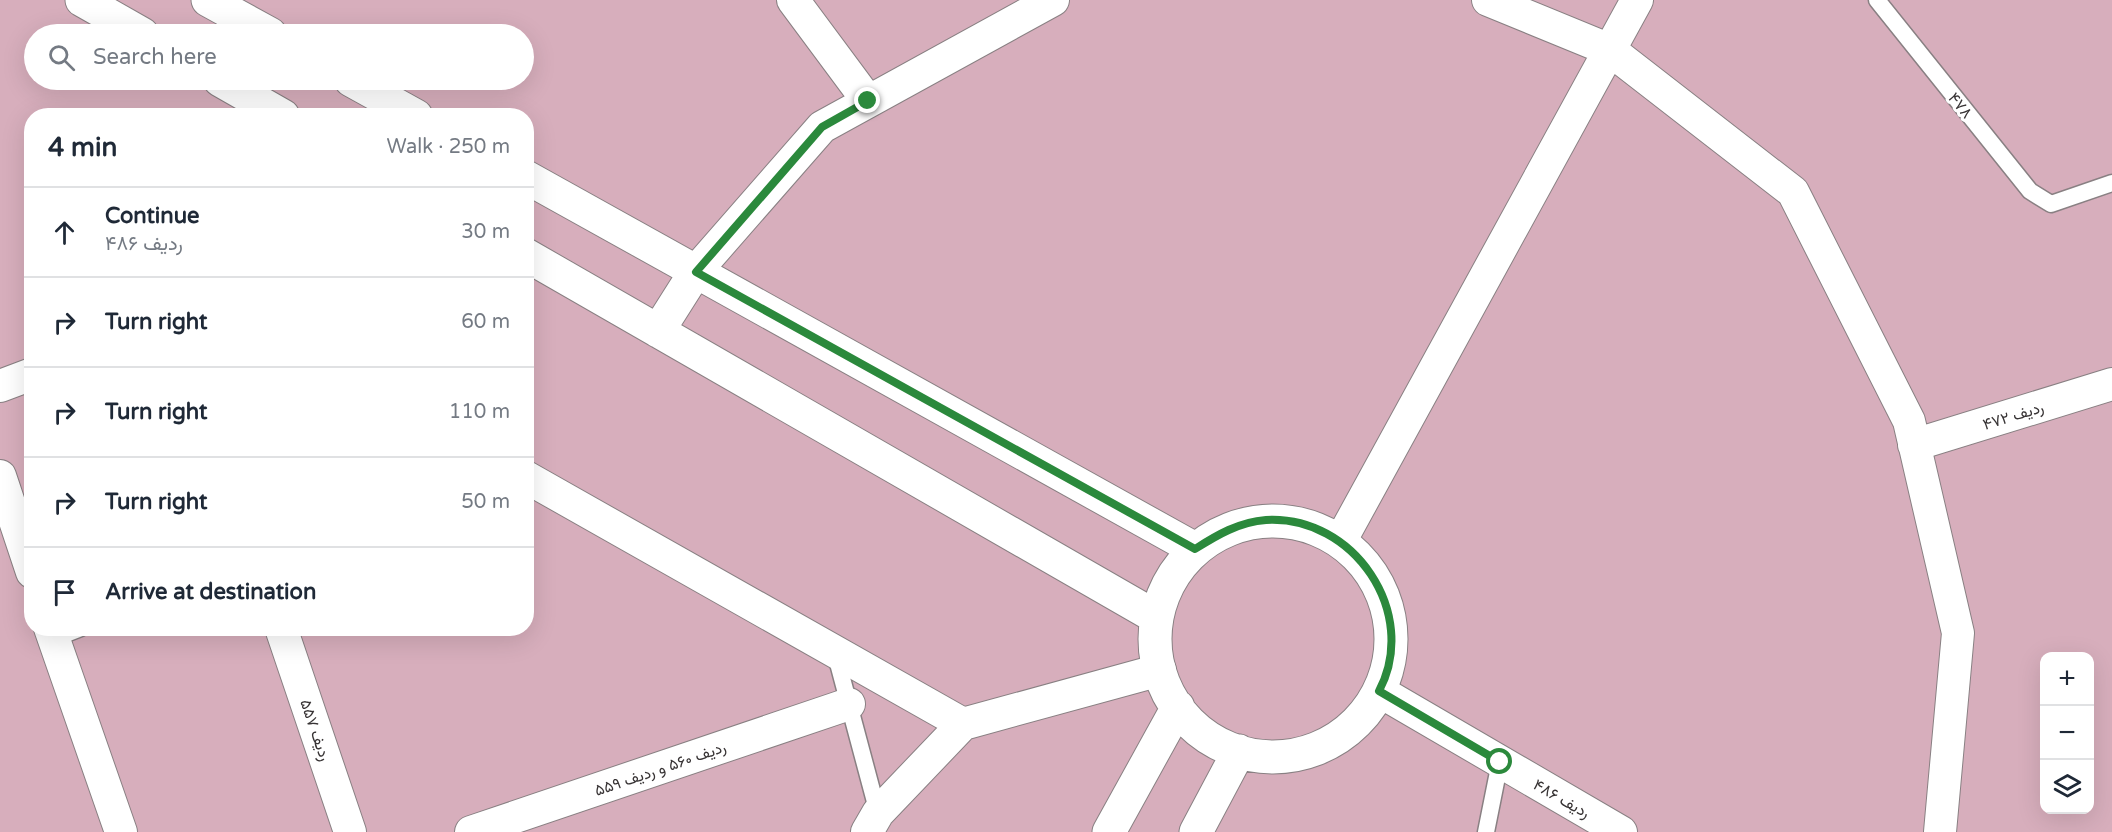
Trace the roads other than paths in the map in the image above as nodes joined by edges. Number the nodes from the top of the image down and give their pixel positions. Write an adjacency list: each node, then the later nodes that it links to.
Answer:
1 (82, 0): 8 (street)
2 (208, 0): 9 (street)
3 (793, 0): 13 (street)
4 (1053, 0): 13 (street)
5 (1488, 0): 10 (street)
6 (1637, 0): 10 (street)
7 (1877, 0): 17 (lane, ۴۷۸)
8 (124, 24)
9 (252, 24)
10 (1610, 50): 24 (street); 27 (street)
11 (238, 90): 14 (street)
12 (369, 90): 15 (street)
13 (868, 101): 19 (street)
14 (269, 108)
15 (402, 108)
16 (534, 181): 19 (street)
17 (2112, 183)
18 (534, 260): 20 (street)
19 (696, 272): 20 (street); 29 (street)
20 (657, 331): 30 (street)
21 (24, 377): 23 (street)
22 (2112, 384): 24 (street, ردیف ۴۷۲)
23 (0, 386)
24 (1914, 445): 49 (street)
25 (0, 476): 28 (street)
26 (534, 482): 33 (street)
27 (1341, 540): 29 (street); 35 (street)
28 (24, 548)
29 (1195, 549): 30 (street)
30 (1156, 617): 34 (street)
31 (62, 636): 42 (street)
32 (284, 636): 43 (street, ردیف ۵۵۷)
33 (834, 651): 36 (lane); 38 (street)
34 (1160, 670): 37 (street); 38 (street)
35 (1379, 691): 39 (street); 40 (street, ردیف ۴۸۶)
36 (849, 704): 41 (lane); 44 (street, ردیف ۵۶۰ و ردیف ۵۵۹)
37 (1178, 707): 39 (street); 45 (street)
38 (963, 724): 41 (street)
39 (1239, 751): 46 (street)
40 (1500, 762): 47 (lane); 48 (street, ردیف ۴۸۶)
41 (873, 822)
42 (121, 832)
43 (350, 832)
44 (471, 832)
45 (1109, 832)
46 (1196, 832)
47 (1486, 832)
48 (1621, 832)
49 (1940, 832)

